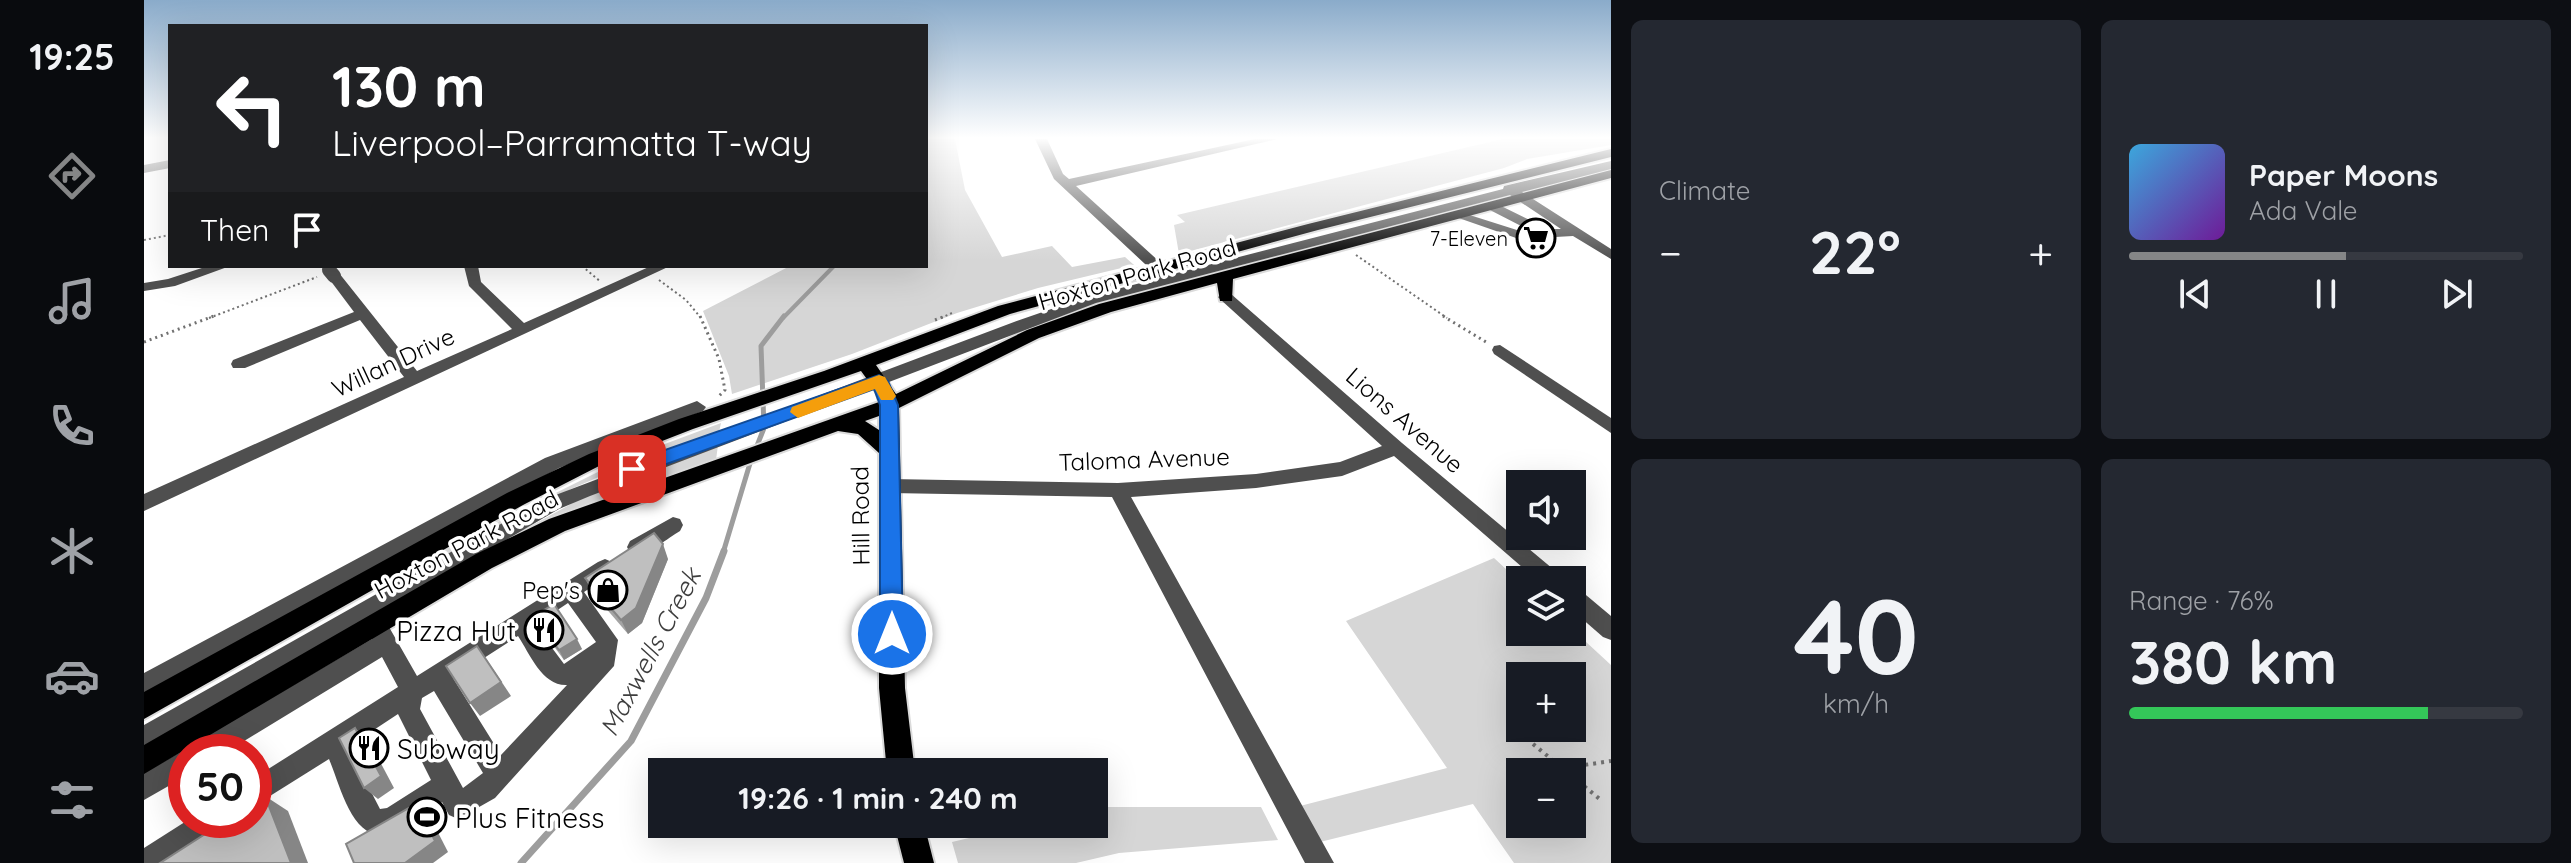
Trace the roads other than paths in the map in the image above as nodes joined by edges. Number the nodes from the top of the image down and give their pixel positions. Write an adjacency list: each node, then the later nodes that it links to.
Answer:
1 (1062, 179): 7 (street)
2 (1087, 179): 7 (street)
3 (1501, 179): 6 (main road, Hoxton Park Road)
4 (1566, 179): 8 (street)
5 (1587, 179): 8 (main road, Hoxton Park Road)
6 (1494, 181): 8 (street); 19 (main road, Hoxton Park Road)
7 (1066, 184): 19 (street)
8 (1519, 194): 9 (main road, Hoxton Park Road); 11 (street); 19 (street)
9 (1493, 206): 10 (main road, Hoxton Park Road); 12 (street)
10 (1457, 215): 12 (street); 18 (main road, Hoxton Park Road)
11 (1577, 232): 12 (street); 13 (street)
12 (1547, 234)
13 (1611, 255)
14 (217, 268): 20 (street)
15 (471, 268): 23 (street)
16 (657, 269): 23 (street, Willan Drive)
17 (327, 272): 22 (street)
18 (1225, 276): 19 (main road, Hoxton Park Road); 21 (main road)
19 (1170, 278): 25 (main road, Hoxton Park Road); 28 (street); 29 (main road, Hoxton Park Road)
20 (144, 287)
21 (1226, 297): 33 (street, Lions Avenue)
22 (364, 313): 26 (street); 27 (street)
23 (522, 330): 27 (street, Willan Drive)
24 (1500, 350): 32 (street)
25 (865, 363): 28 (main road, Hill Road); 30 (main road, Hoxton Park Road)
26 (239, 364)
27 (414, 379): 37 (street, Willan Drive)
28 (879, 381): 29 (main road, Hill Road); 42 (street)
29 (889, 405): 31 (main road, Hoxton Park Road); 34 (main road, Hill Road)
30 (711, 406): 42 (main road, Hoxton Park Road); 47 (street)
31 (835, 424): 34 (main road); 42 (main road, Hoxton Park Road)
32 (1611, 427)
33 (1396, 448): 36 (street, Taloma Avenue); 39 (street, Lions Avenue)
34 (889, 450): 35 (main road, Hill Road)
35 (890, 486): 36 (street, Taloma Avenue); 53 (main road, Hill Road)
36 (1118, 490): 64 (street)
37 (144, 503)
38 (673, 525): 40 (street)
39 (1535, 566)
40 (570, 590): 43 (street); 45 (street)
41 (1586, 609): 44 (street)
42 (372, 616): 48 (street); 49 (main road, Hoxton Park Road); 50 (street); 51 (street); 54 (main road, Hoxton Park Road)
43 (520, 621): 45 (street); 46 (street)
44 (1611, 630)
45 (607, 648): 56 (street)
46 (437, 674): 48 (street); 56 (street)
47 (144, 685)
48 (412, 690): 52 (street); 58 (street)
49 (144, 706)
50 (225, 734)
51 (144, 738)
52 (333, 741): 57 (street); 58 (street)
53 (900, 758)
54 (144, 760)
55 (168, 773): 59 (street)
56 (499, 775): 58 (street)
57 (272, 781)
58 (446, 785)
59 (144, 787)
60 (184, 838): 62 (street)
61 (913, 838): 63 (main road)
62 (145, 863)
63 (919, 863)
64 (1320, 863)

